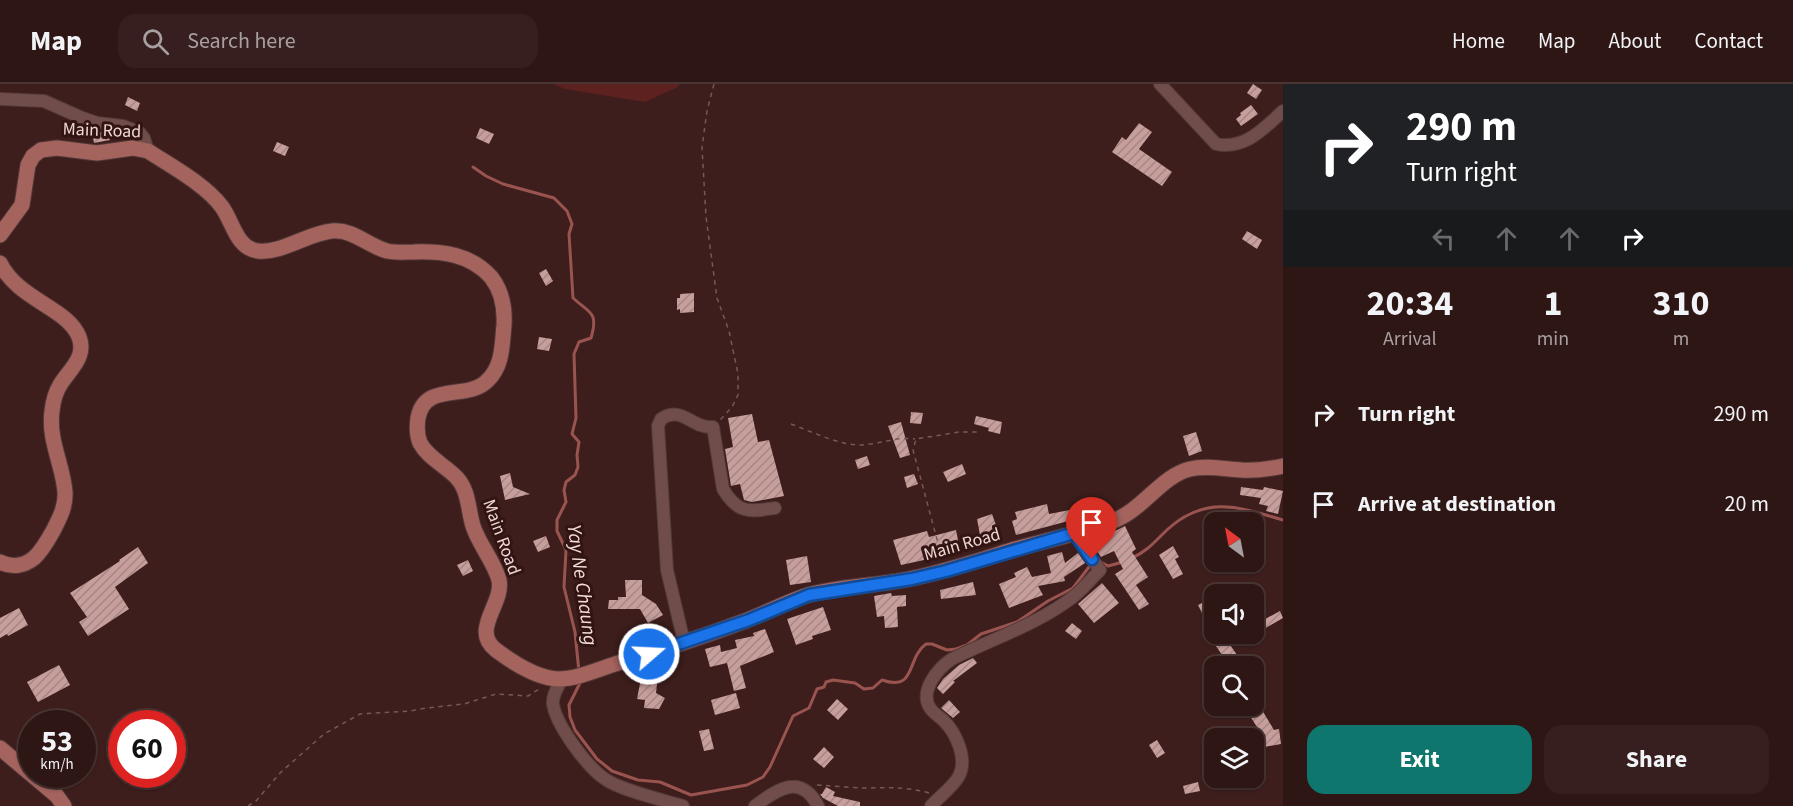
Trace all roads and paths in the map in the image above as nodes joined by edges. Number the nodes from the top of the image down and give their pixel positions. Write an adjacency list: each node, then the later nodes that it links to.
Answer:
1 (714, 84): 9 (path)
2 (1160, 84): 4 (street)
3 (0, 99): 5 (street)
4 (1283, 111)
5 (148, 151): 6 (main road, Main Road); 18 (main road, Main Road)
6 (0, 235)
7 (0, 263): 15 (main road)
8 (790, 424): 11 (path)
9 (713, 427): 13 (street); 17 (street)
10 (978, 432): 11 (path)
11 (916, 439): 16 (path)
12 (1282, 469): 14 (main road, Main Road)
13 (775, 508)
14 (1074, 533): 16 (main road, Main Road); 21 (street)
15 (0, 562)
16 (946, 571): 17 (main road, Main Road)
17 (684, 642): 18 (main road, Main Road)
18 (558, 679): 23 (path); 24 (street)
19 (0, 748): 22 (main road)
20 (798, 787): 21 (path); 25 (street); 26 (street)
21 (940, 796): 27 (street)
22 (64, 806)
23 (248, 806)
24 (683, 806)
25 (755, 806)
26 (818, 806)
27 (931, 806)

